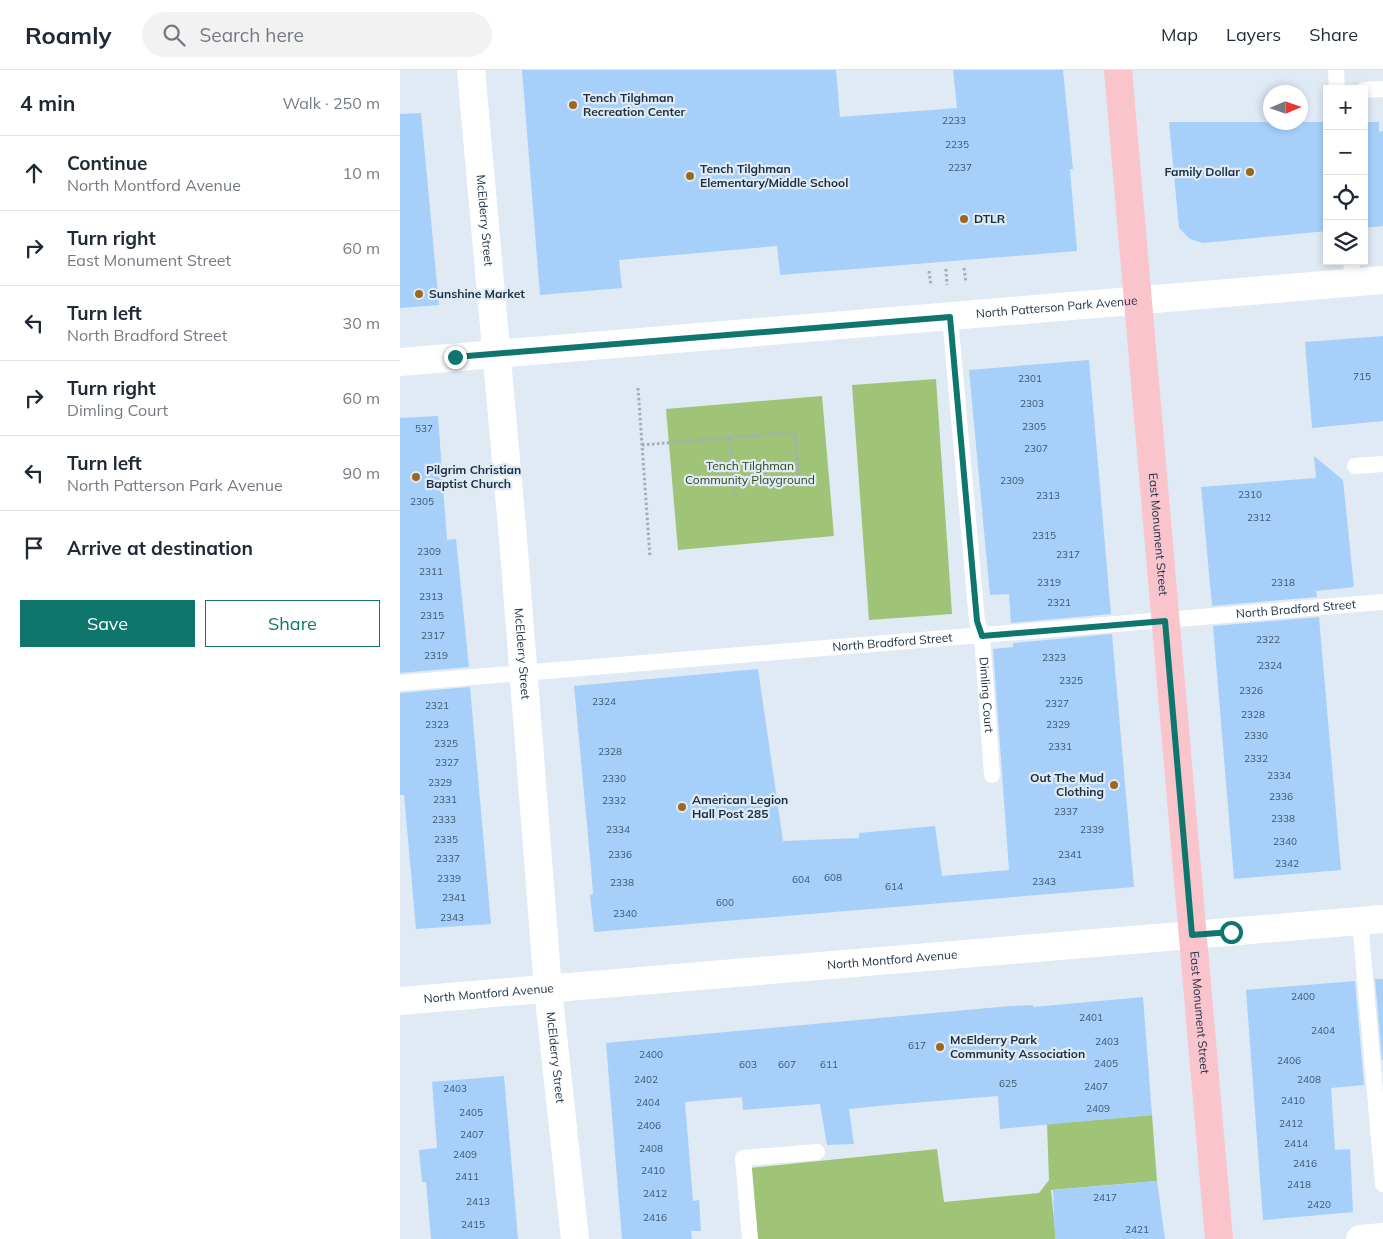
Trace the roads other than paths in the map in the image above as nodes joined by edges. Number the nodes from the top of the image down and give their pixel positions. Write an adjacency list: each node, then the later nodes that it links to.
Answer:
1 (471, 70): 11 (street, McElderry Street)
2 (1118, 70): 9 (main road, East Monument Street)
3 (1336, 70): 4 (lane)
4 (1337, 85)
5 (1383, 89): 6 (lane)
6 (1368, 90)
7 (1352, 272): 8 (street, North Patterson Park Avenue); 9 (street, North Patterson Park Avenue)
8 (1383, 280)
9 (1138, 301): 10 (street, North Patterson Park Avenue); 16 (main road, East Monument Street)
10 (950, 317): 11 (street, North Patterson Park Avenue); 17 (lane, Dimling Court)
11 (495, 354): 12 (street, North Patterson Park Avenue); 18 (street, McElderry Street)
12 (400, 362)
13 (1383, 464): 14 (lane)
14 (1355, 466)
15 (1383, 602): 16 (lane, North Bradford Street)
16 (1165, 621): 17 (lane, North Bradford Street); 22 (main road, East Monument Street)
17 (982, 636): 18 (lane, North Bradford Street); 20 (lane, Dimling Court)
18 (523, 673): 19 (lane, North Bradford Street); 23 (street, McElderry Street)
19 (400, 683)
20 (992, 775)
21 (1372, 920): 22 (street, North Montford Avenue); 25 (lane)
22 (1192, 935): 23 (street, North Montford Avenue); 31 (main road, East Monument Street)
23 (548, 990): 24 (street, North Montford Avenue); 29 (street, McElderry Street)
24 (400, 1001)
25 (1379, 1099): 27 (lane)
26 (817, 1152): 30 (lane)
27 (1383, 1184)
28 (1383, 1237): 32 (street)
29 (575, 1239)
30 (750, 1239)
31 (1219, 1239)
32 (1360, 1239)

